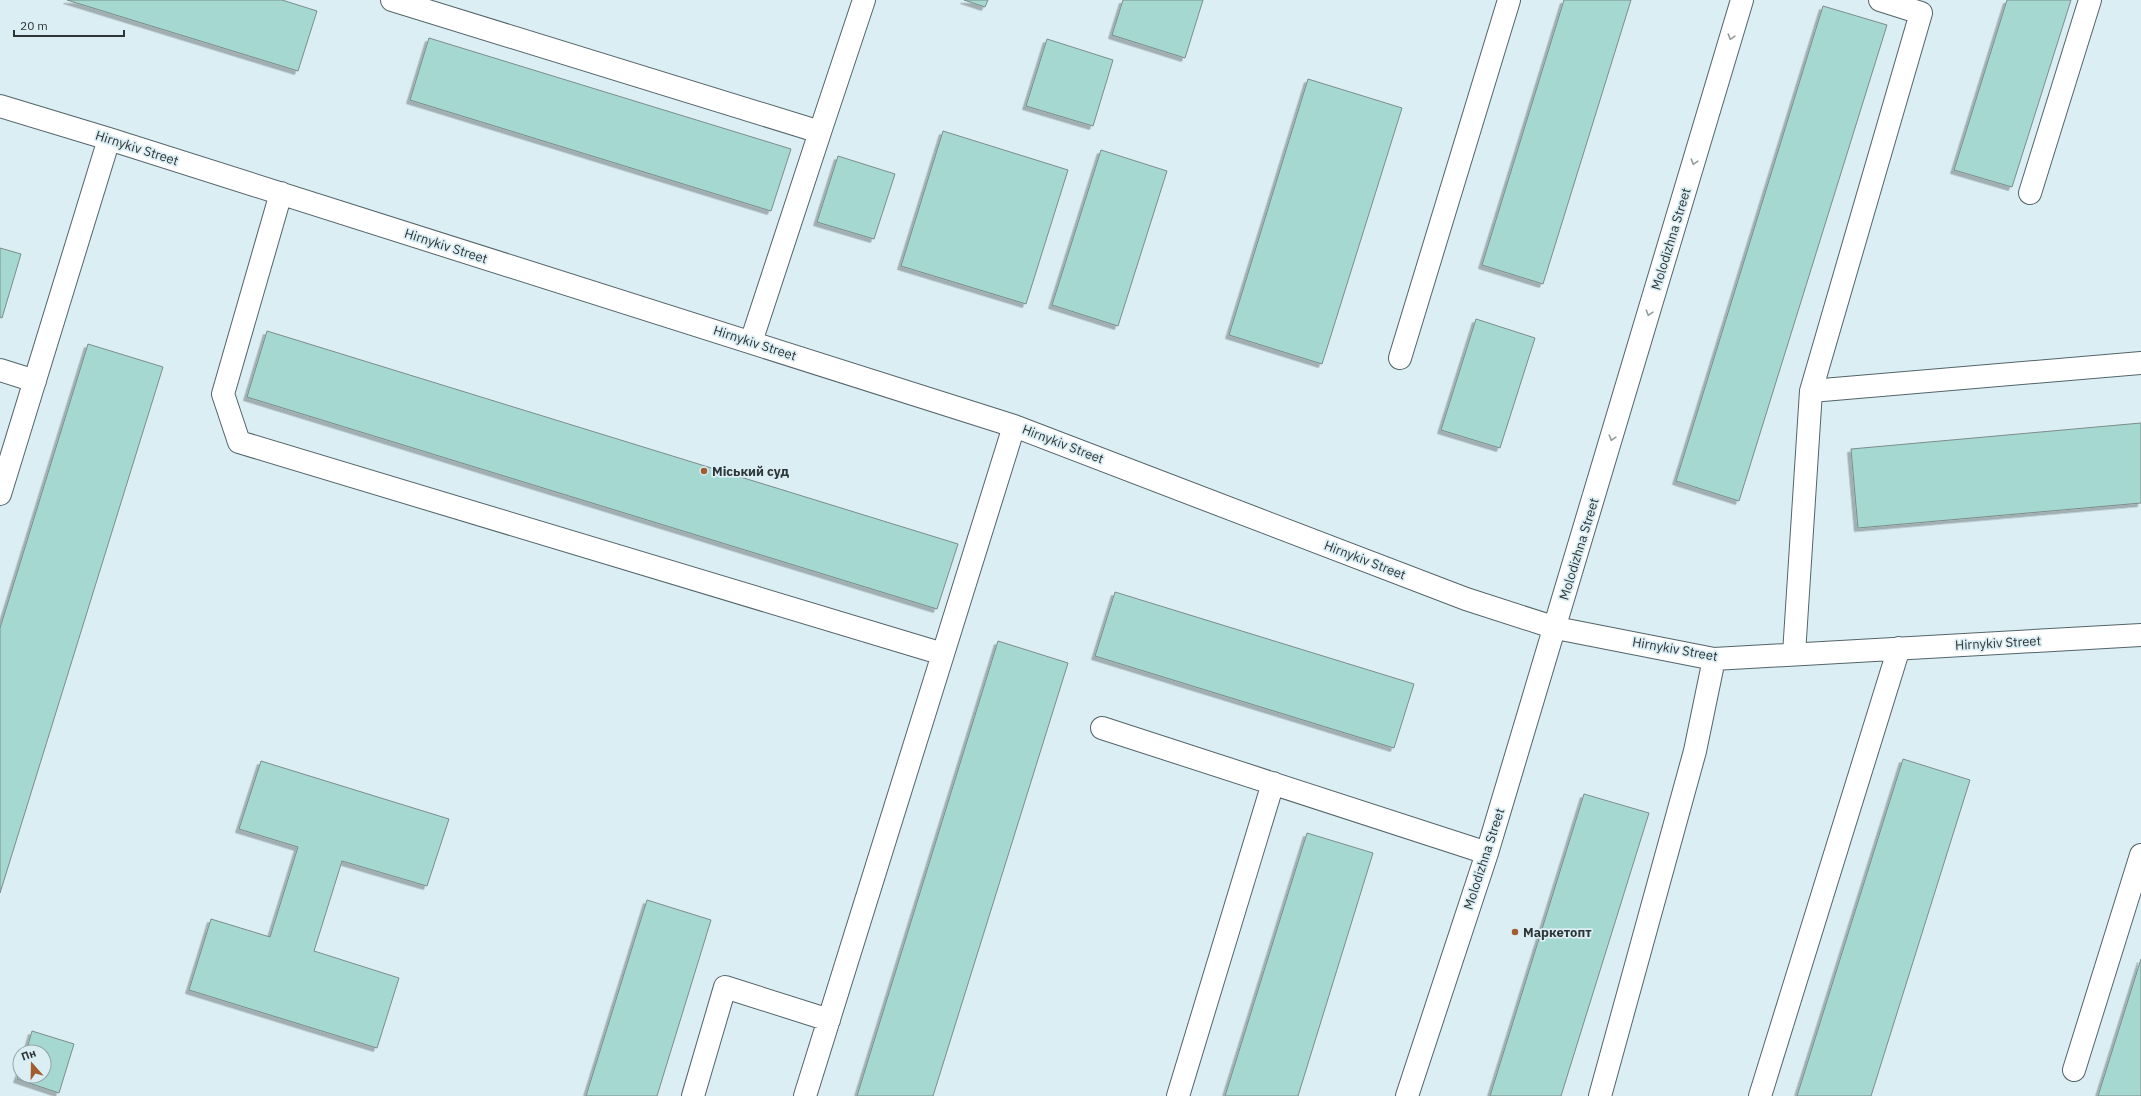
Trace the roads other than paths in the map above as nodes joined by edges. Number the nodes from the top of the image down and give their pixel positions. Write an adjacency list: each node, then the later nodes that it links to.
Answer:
1 (392, 0): 8 (street)
2 (864, 0): 8 (street)
3 (1509, 0): 13 (street)
4 (1742, 0): 20 (street, Molodizhna Street, one-way to 20)
5 (1880, 0): 17 (street)
6 (2090, 0): 10 (street)
7 (0, 106): 9 (street, Hirnykiv Street)
8 (820, 132): 12 (street)
9 (109, 139): 11 (street, Hirnykiv Street); 16 (street)
10 (2030, 192)
11 (280, 193): 12 (street, Hirnykiv Street); 23 (street)
12 (750, 342): 18 (street, Hirnykiv Street)
13 (1400, 358)
14 (2141, 363): 17 (street)
15 (0, 370): 16 (street)
16 (35, 381): 19 (street)
17 (1811, 391): 24 (street)
18 (1014, 426): 20 (street, Hirnykiv Street); 23 (street)
19 (0, 494)
20 (1556, 628): 25 (street, Hirnykiv Street); 28 (street, Molodizhna Street)
21 (2141, 635): 22 (street, Hirnykiv Street)
22 (1899, 648): 24 (street, Hirnykiv Street); 37 (street)
23 (943, 654): 30 (street)
24 (1794, 654): 25 (street, Hirnykiv Street)
25 (1714, 659): 36 (street)
26 (1102, 728): 27 (street)
27 (1273, 783): 28 (street); 34 (street)
28 (1487, 852): 35 (street, Molodizhna Street)
29 (2141, 855): 31 (street)
30 (829, 1020): 32 (street); 33 (street)
31 (2074, 1070)
32 (693, 1096)
33 (805, 1096)
34 (1178, 1096)
35 (1407, 1096)
36 (1600, 1096)
37 (1760, 1096)

